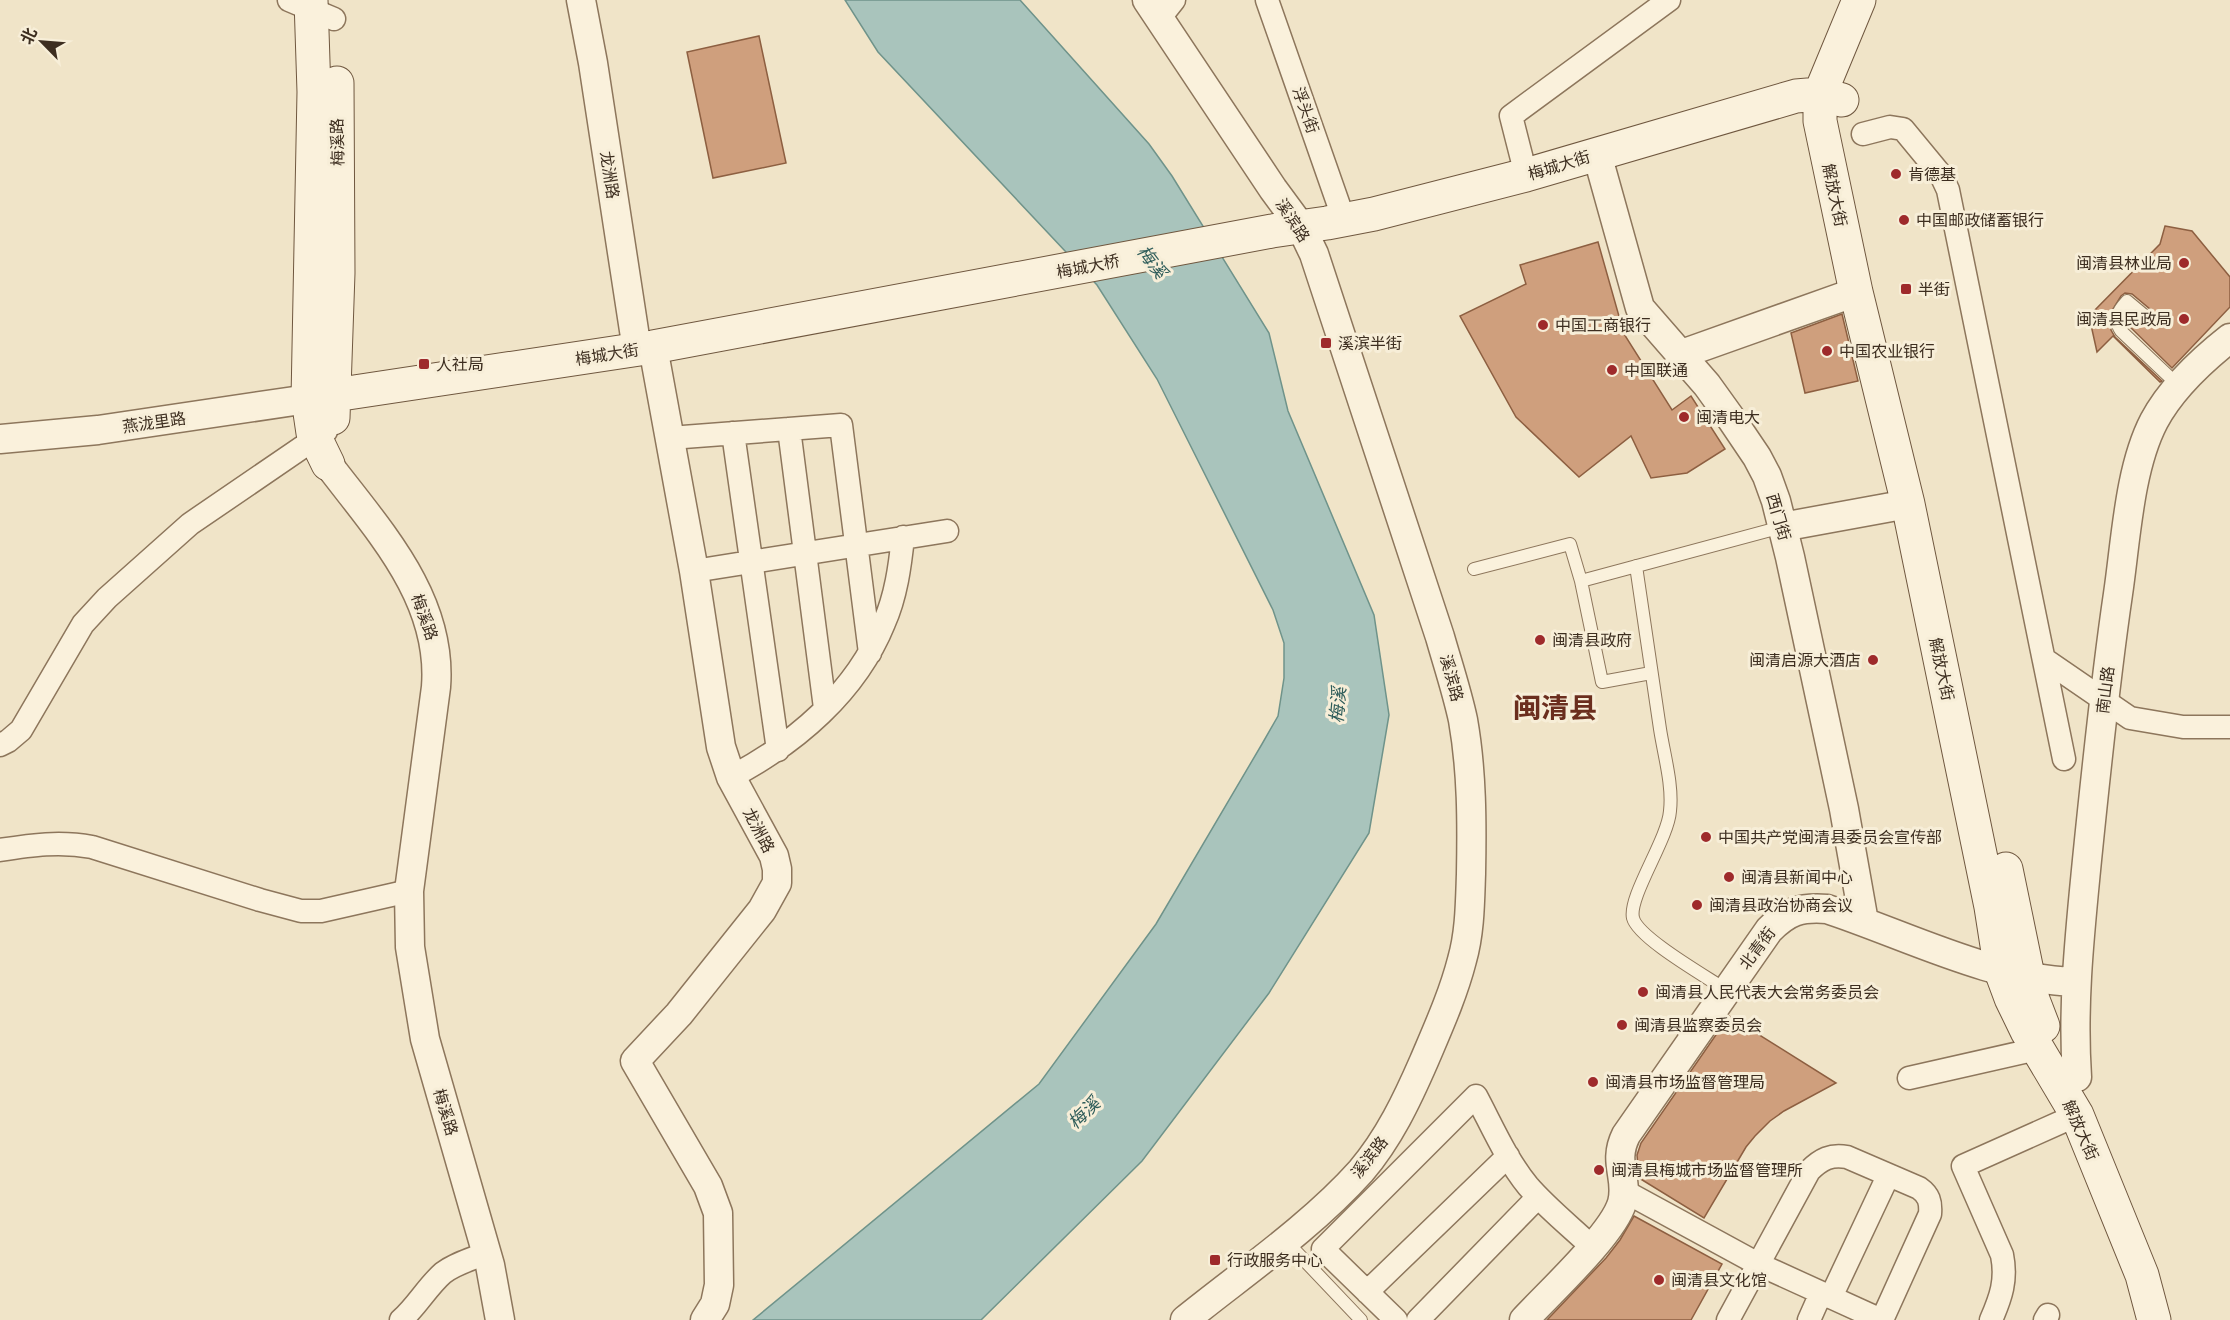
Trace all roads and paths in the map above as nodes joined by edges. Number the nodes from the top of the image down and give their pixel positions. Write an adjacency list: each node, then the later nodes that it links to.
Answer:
1 (581, 0): 18 (street, 龙洲路)
2 (1267, 0): 12 (street, 浮头街)
3 (1669, 0): 11 (street)
4 (1859, 0): 8 (main road, 解放大街)
5 (1878, 0): 8 (main road, 解放大街)
6 (316, 6): 21 (main road, 梅溪路)
7 (1160, 6): 13 (street, 溪滨路)
8 (1831, 97): 10 (main road, 梅城大街); 14 (main road, 解放大街); 50 (main road, 解放大街)
9 (1863, 134): 38 (street)
10 (1597, 154): 11 (main road, 梅城大街); 19 (street, 西门街)
11 (1526, 175): 12 (main road, 梅城大街)
12 (1344, 220): 13 (main road, 梅城大街)
13 (1287, 229): 15 (main road, 梅城大桥); 61 (street, 溪滨路)
14 (1856, 292): 19 (street); 26 (main road, 解放大街)
15 (904, 300): 18 (main road, 梅城大街)
16 (2145, 316): 20 (lane)
17 (2230, 338): 20 (street, 南山路)
18 (645, 349): 21 (main road, 梅城大街); 25 (street, 龙洲路)
19 (1679, 355): 27 (street, 西门街)
20 (2179, 386): 40 (street, 南山路)
21 (324, 425): 24 (street, 燕泷里路); 43 (street); 48 (street, 梅溪路)
22 (789, 429): 23 (street); 30 (street); 31 (street)
23 (733, 433): 25 (street); 32 (street)
24 (4, 434)
25 (670, 438): 35 (street, 龙洲路)
26 (1908, 504): 27 (street); 50 (main road, 解放大街)
27 (1782, 527): 33 (lane); 49 (street, 西门街)
28 (947, 531): 29 (street)
29 (903, 537): 30 (street); 37 (street)
30 (857, 544): 31 (street); 37 (street)
31 (806, 553): 32 (street); 41 (street)
32 (751, 561): 35 (street); 44 (street)
33 (1636, 567): 36 (lane); 39 (lane)
34 (1474, 569): 36 (lane)
35 (694, 571): 46 (street, 龙洲路)
36 (1581, 581): 39 (lane)
37 (870, 653): 41 (street)
38 (2044, 659): 40 (street); 45 (street)
39 (1652, 673): 52 (lane)
40 (2103, 699): 42 (street); 51 (street, 南山路)
41 (825, 708): 44 (street)
42 (2230, 727)
43 (0, 745)
44 (778, 750): 46 (street)
45 (2064, 759)
46 (731, 777): 70 (street, 龙洲路)
47 (0, 850): 48 (street)
48 (409, 891): 63 (street, 梅溪路)
49 (1864, 922): 50 (street, 北青街); 52 (street, 北青街)
50 (2015, 974): 51 (street, 北青街); 53 (main road, 解放大街); 54 (main road, 解放大街)
51 (2076, 982): 54 (street, 南山路)
52 (1726, 990): 59 (street, 北青街)
53 (2037, 1049): 55 (street); 56 (main road, 解放大街)
54 (2077, 1077): 80 (main road, 解放大街)
55 (1909, 1078)
56 (2076, 1115): 78 (street); 79 (main road, 解放大街)
57 (1508, 1156): 60 (street); 65 (street); 65 (street)
58 (1888, 1176): 64 (street); 66 (street); 77 (street)
59 (1624, 1191): 62 (street, 北青街); 64 (street)
60 (1538, 1197): 62 (street); 73 (street)
61 (1285, 1240): 67 (street, 溪滨路); 71 (lane)
62 (1592, 1247): 74 (street, 北青街)
63 (487, 1253): 68 (street); 69 (street, 梅溪路)
64 (1758, 1264): 66 (street); 75 (street)
65 (1367, 1292): 72 (street)
66 (1826, 1295): 76 (street); 77 (street)
67 (1190, 1318)
68 (401, 1320)
69 (500, 1320)
70 (705, 1320)
71 (1361, 1320)
72 (1396, 1320)
73 (1418, 1320)
74 (1524, 1320)
75 (1728, 1320)
76 (1809, 1320)
77 (1882, 1320)
78 (1991, 1320)
79 (2154, 1320)
80 (2171, 1320)

